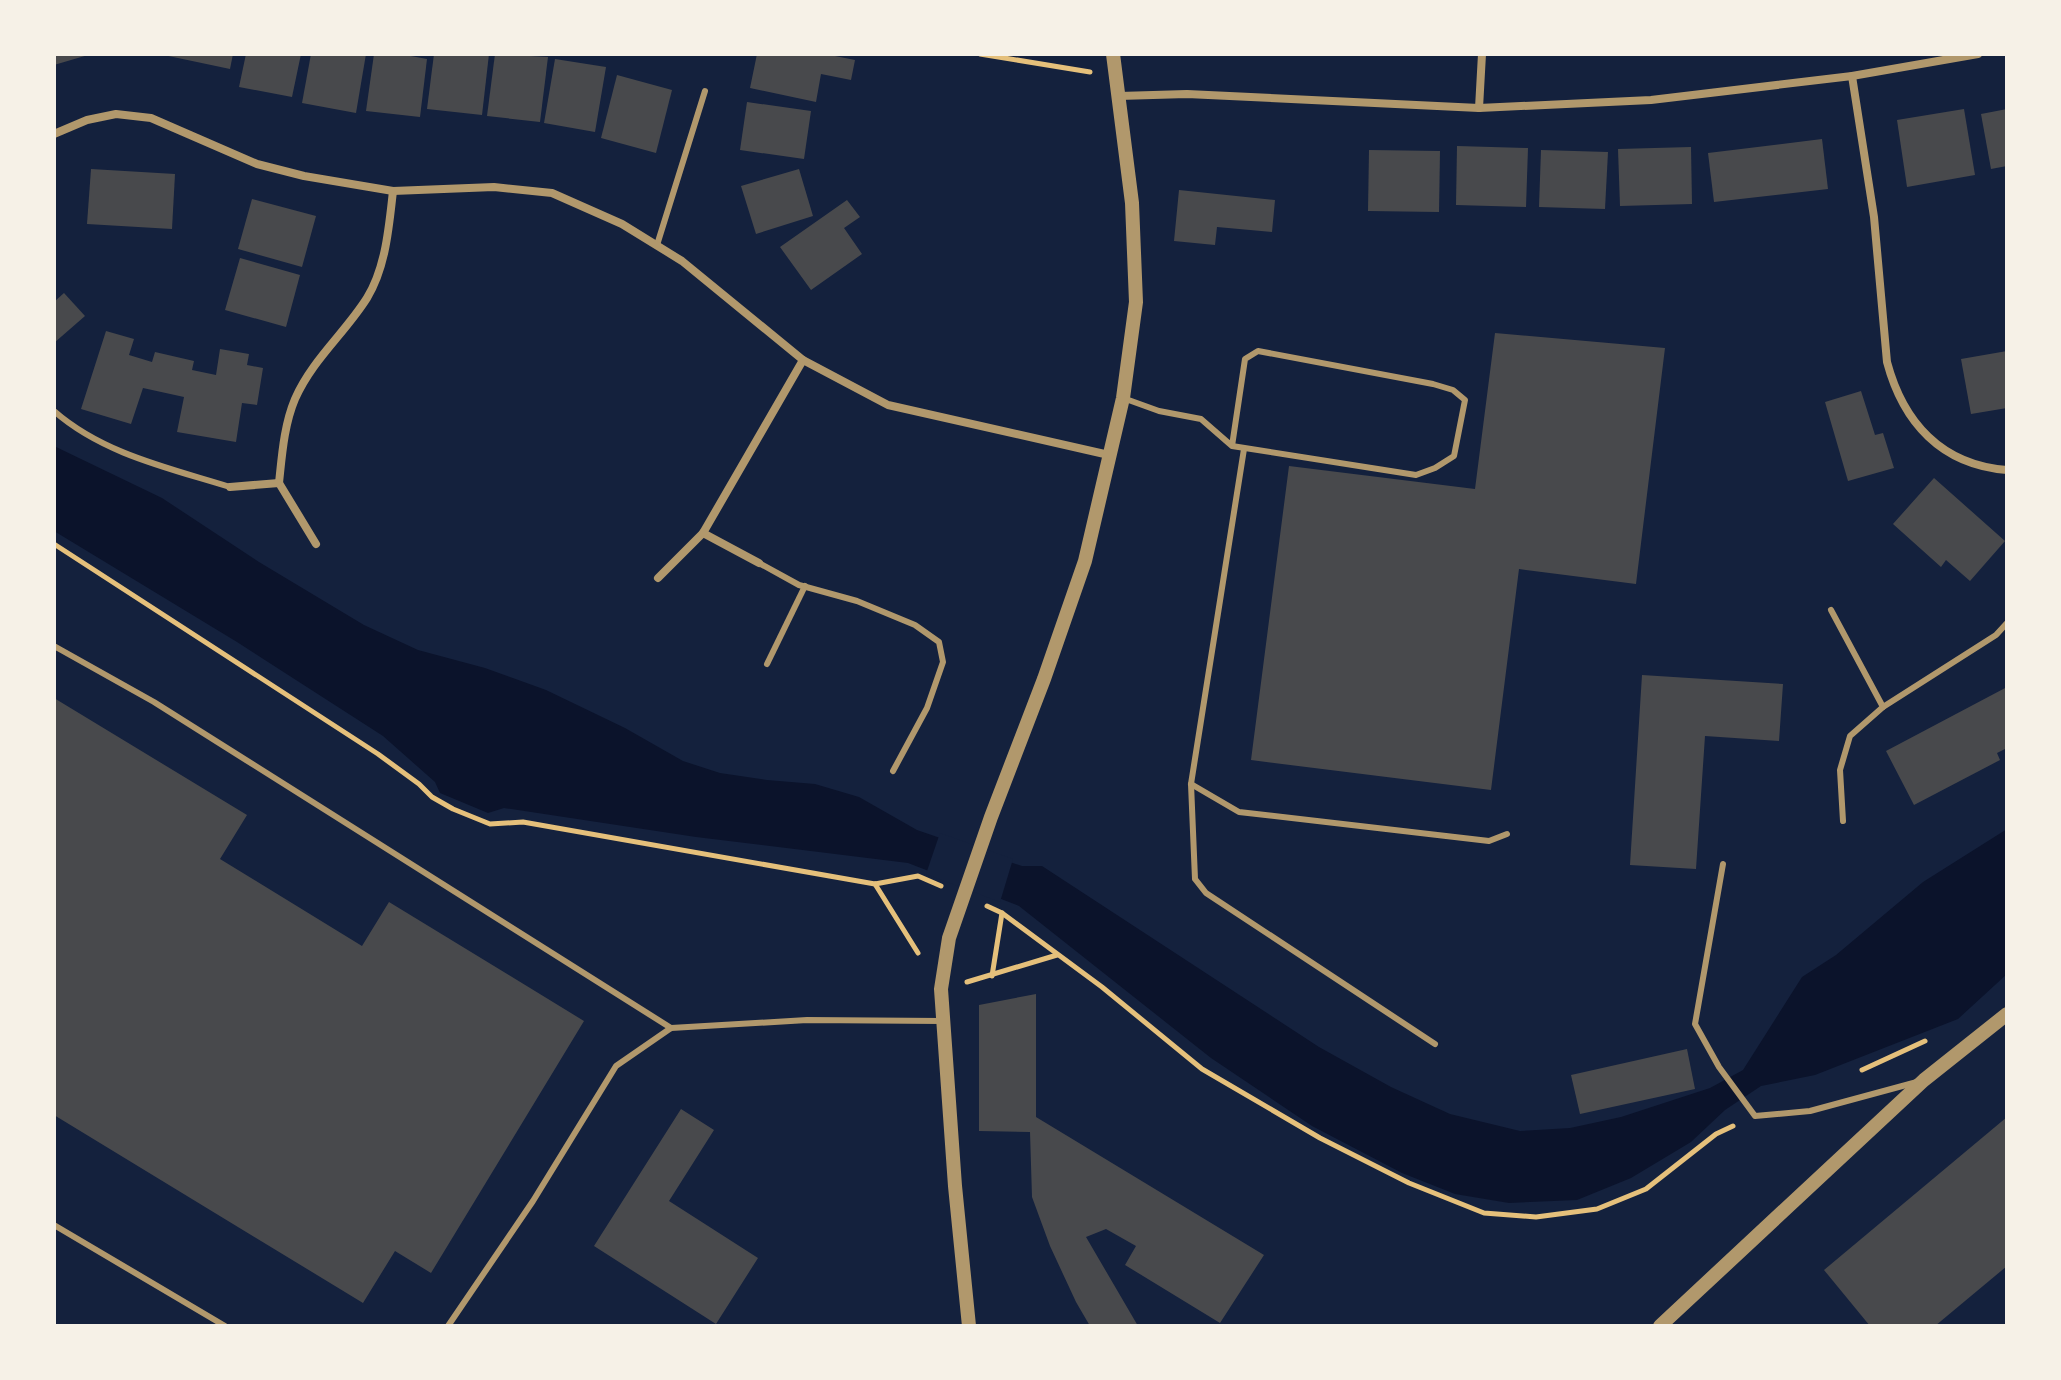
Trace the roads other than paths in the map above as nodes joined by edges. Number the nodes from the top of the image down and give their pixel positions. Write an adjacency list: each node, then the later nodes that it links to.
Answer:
1 (1113, 54): 6 (street)
2 (1482, 54): 7 (street)
3 (1978, 54): 4 (street)
4 (1852, 76): 7 (street); 17 (street)
5 (705, 91): 10 (lane)
6 (1119, 96): 7 (street); 12 (street)
7 (1479, 108)
8 (54, 134): 9 (street)
9 (393, 191): 10 (street); 18 (street)
10 (657, 245): 11 (street)
11 (803, 360): 16 (street); 20 (street)
12 (1123, 398): 14 (lane); 16 (street)
13 (54, 411): 19 (lane)
14 (1232, 446): 15 (lane); 15 (lane)
15 (1244, 449): 31 (lane)
16 (1109, 455): 36 (street)
17 (2007, 470)
18 (279, 483): 19 (street); 21 (street)
19 (230, 487)
20 (703, 533): 22 (street); 23 (street)
21 (316, 544)
22 (759, 563): 24 (lane)
23 (658, 578)
24 (805, 586): 28 (lane); 30 (lane)
25 (1831, 610): 29 (lane)
26 (2007, 623): 29 (lane)
27 (54, 646): 37 (lane)
28 (767, 664)
29 (1883, 707): 32 (lane)
30 (893, 771)
31 (1191, 784): 33 (lane); 38 (lane)
32 (1843, 821)
33 (1507, 834)
34 (1723, 864): 39 (lane)
35 (2007, 1014): 39 (street)
36 (942, 1021): 37 (lane); 43 (street)
37 (671, 1028): 42 (lane)
38 (1435, 1044)
39 (1924, 1080): 44 (street)
40 (54, 1225): 41 (lane)
41 (225, 1326)
42 (448, 1326)
43 (969, 1326)
44 (1660, 1326)

